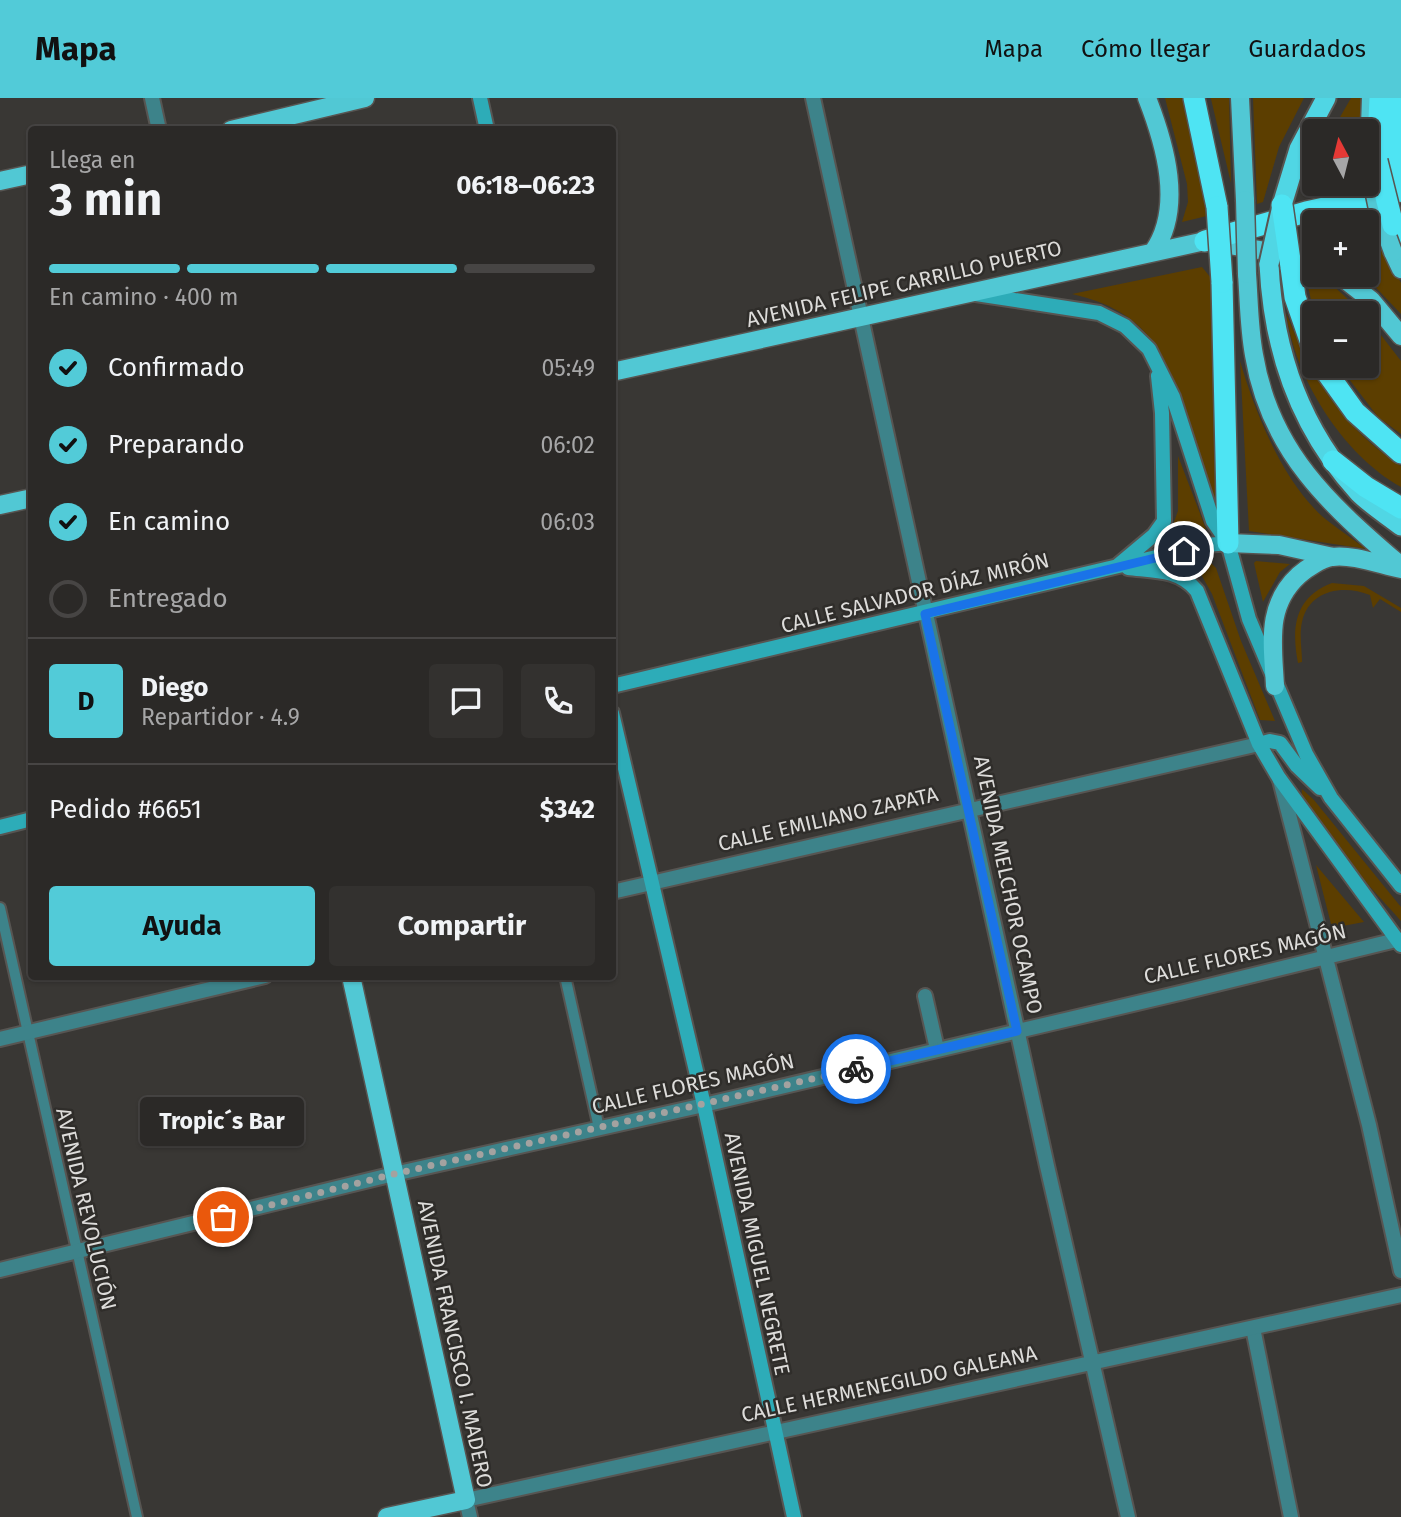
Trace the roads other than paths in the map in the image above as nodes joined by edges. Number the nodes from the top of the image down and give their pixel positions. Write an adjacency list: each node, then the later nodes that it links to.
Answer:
1 (152, 98): 12 (street)
2 (365, 98): 13 (main road)
3 (480, 98): 14 (main road)
4 (813, 98): 27 (street, AVENIDA MELCHOR OCAMPO)
5 (1147, 98): 23 (main road)
6 (1194, 98): 39 (highway, bridge)
7 (1240, 98): 42 (main road, bridge)
8 (1326, 98): 20 (highway)
9 (1371, 98): 15 (main road)
10 (1380, 98): 15 (highway)
11 (1400, 98): 15 (highway)
12 (158, 126)
13 (248, 126)
14 (486, 126)
15 (1381, 158): 18 (highway); 22 (highway, bridge)
16 (28, 175): 17 (main road)
17 (0, 181)
18 (1401, 182)
19 (1401, 191): 21 (highway)
20 (1282, 205): 28 (highway, bridge); 34 (highway, bridge)
21 (1205, 241): 23 (main road, AVENIDA FELIPE CARRILLO PUERTO); 24 (main road)
22 (1397, 247)
23 (1153, 252): 26 (main road, AVENIDA FELIPE CARRILLO PUERTO)
24 (1302, 259)
25 (1354, 287): 29 (main road)
26 (971, 293): 27 (main road, AVENIDA FELIPE CARRILLO PUERTO); 30 (main road)
27 (859, 317): 31 (main road, AVENIDA FELIPE CARRILLO PUERTO); 43 (street, AVENIDA MELCHOR OCAMPO)
28 (1302, 317)
29 (1401, 336)
30 (1154, 361): 39 (main road); 41 (main road)
31 (616, 372)
32 (1331, 378): 33 (highway)
33 (1401, 453)
34 (1333, 461): 37 (highway); 38 (highway)
35 (28, 499): 36 (main road)
36 (0, 505)
37 (1401, 508)
38 (1401, 526)
39 (1228, 544): 40 (main road); 41 (main road, CALLE SALVADOR DÍAZ MIRÓN); 45 (main road)
40 (1332, 557): 42 (main road); 45 (main road)
41 (1116, 567): 43 (main road, CALLE SALVADOR DÍAZ MIRÓN); 47 (main road)
42 (1401, 568)
43 (925, 614): 44 (main road, CALLE SALVADOR DÍAZ MIRÓN); 50 (street, AVENIDA MELCHOR OCAMPO)
44 (616, 685)
45 (1275, 686): 49 (main road)
46 (616, 730): 53 (main road, AVENIDA MIGUEL NEGRETE)
47 (1259, 744): 48 (main road); 49 (main road); 50 (street, CALLE EMILIANO ZAPATA)
48 (1279, 778): 57 (main road); 58 (street)
49 (1331, 798): 54 (main road)
50 (970, 808): 53 (street, CALLE EMILIANO ZAPATA); 63 (street, AVENIDA MELCHOR OCAMPO)
51 (28, 820): 52 (main road)
52 (0, 827)
53 (651, 883): 55 (street, CALLE EMILIANO ZAPATA); 67 (main road, AVENIDA MIGUEL NEGRETE)
54 (1401, 886)
55 (616, 891)
56 (0, 908): 64 (street, AVENIDA REVOLUCIÓN)
57 (1398, 943): 58 (street, CALLE FLORES MAGÓN)
58 (1324, 958): 63 (street, CALLE FLORES MAGÓN); 72 (street)
59 (248, 980): 64 (street)
60 (352, 980): 69 (main road, AVENIDA FRANCISCO I. MADERO)
61 (566, 980): 68 (street)
62 (925, 996): 66 (street)
63 (1017, 1031): 66 (street, CALLE FLORES MAGÓN); 75 (street, AVENIDA MELCHOR OCAMPO)
64 (28, 1032): 65 (street); 70 (street, AVENIDA REVOLUCIÓN)
65 (0, 1039)
66 (937, 1049): 67 (street, CALLE FLORES MAGÓN)
67 (704, 1105): 68 (street, CALLE FLORES MAGÓN); 76 (main road, AVENIDA MIGUEL NEGRETE)
68 (599, 1128): 69 (street, CALLE FLORES MAGÓN)
69 (394, 1174): 70 (street, CALLE FLORES MAGÓN); 77 (main road, AVENIDA FRANCISCO I. MADERO)
70 (76, 1251): 71 (street, CALLE FLORES MAGÓN); 78 (street, AVENIDA REVOLUCIÓN)
71 (0, 1270)
72 (1401, 1271)
73 (1401, 1295): 74 (street, CALLE HERMENEGILDO GALEANA)
74 (1253, 1328): 75 (street, CALLE HERMENEGILDO GALEANA); 82 (street)
75 (1091, 1363): 76 (street, CALLE HERMENEGILDO GALEANA); 81 (street, AVENIDA MELCHOR OCAMPO)
76 (775, 1433): 77 (street, CALLE HERMENEGILDO GALEANA); 80 (main road, AVENIDA MIGUEL NEGRETE)
77 (468, 1509): 79 (main road, CALLE HERMENEGILDO GALEANA)
78 (137, 1517)
79 (387, 1517)
80 (794, 1517)
81 (1128, 1517)
82 (1291, 1517)

